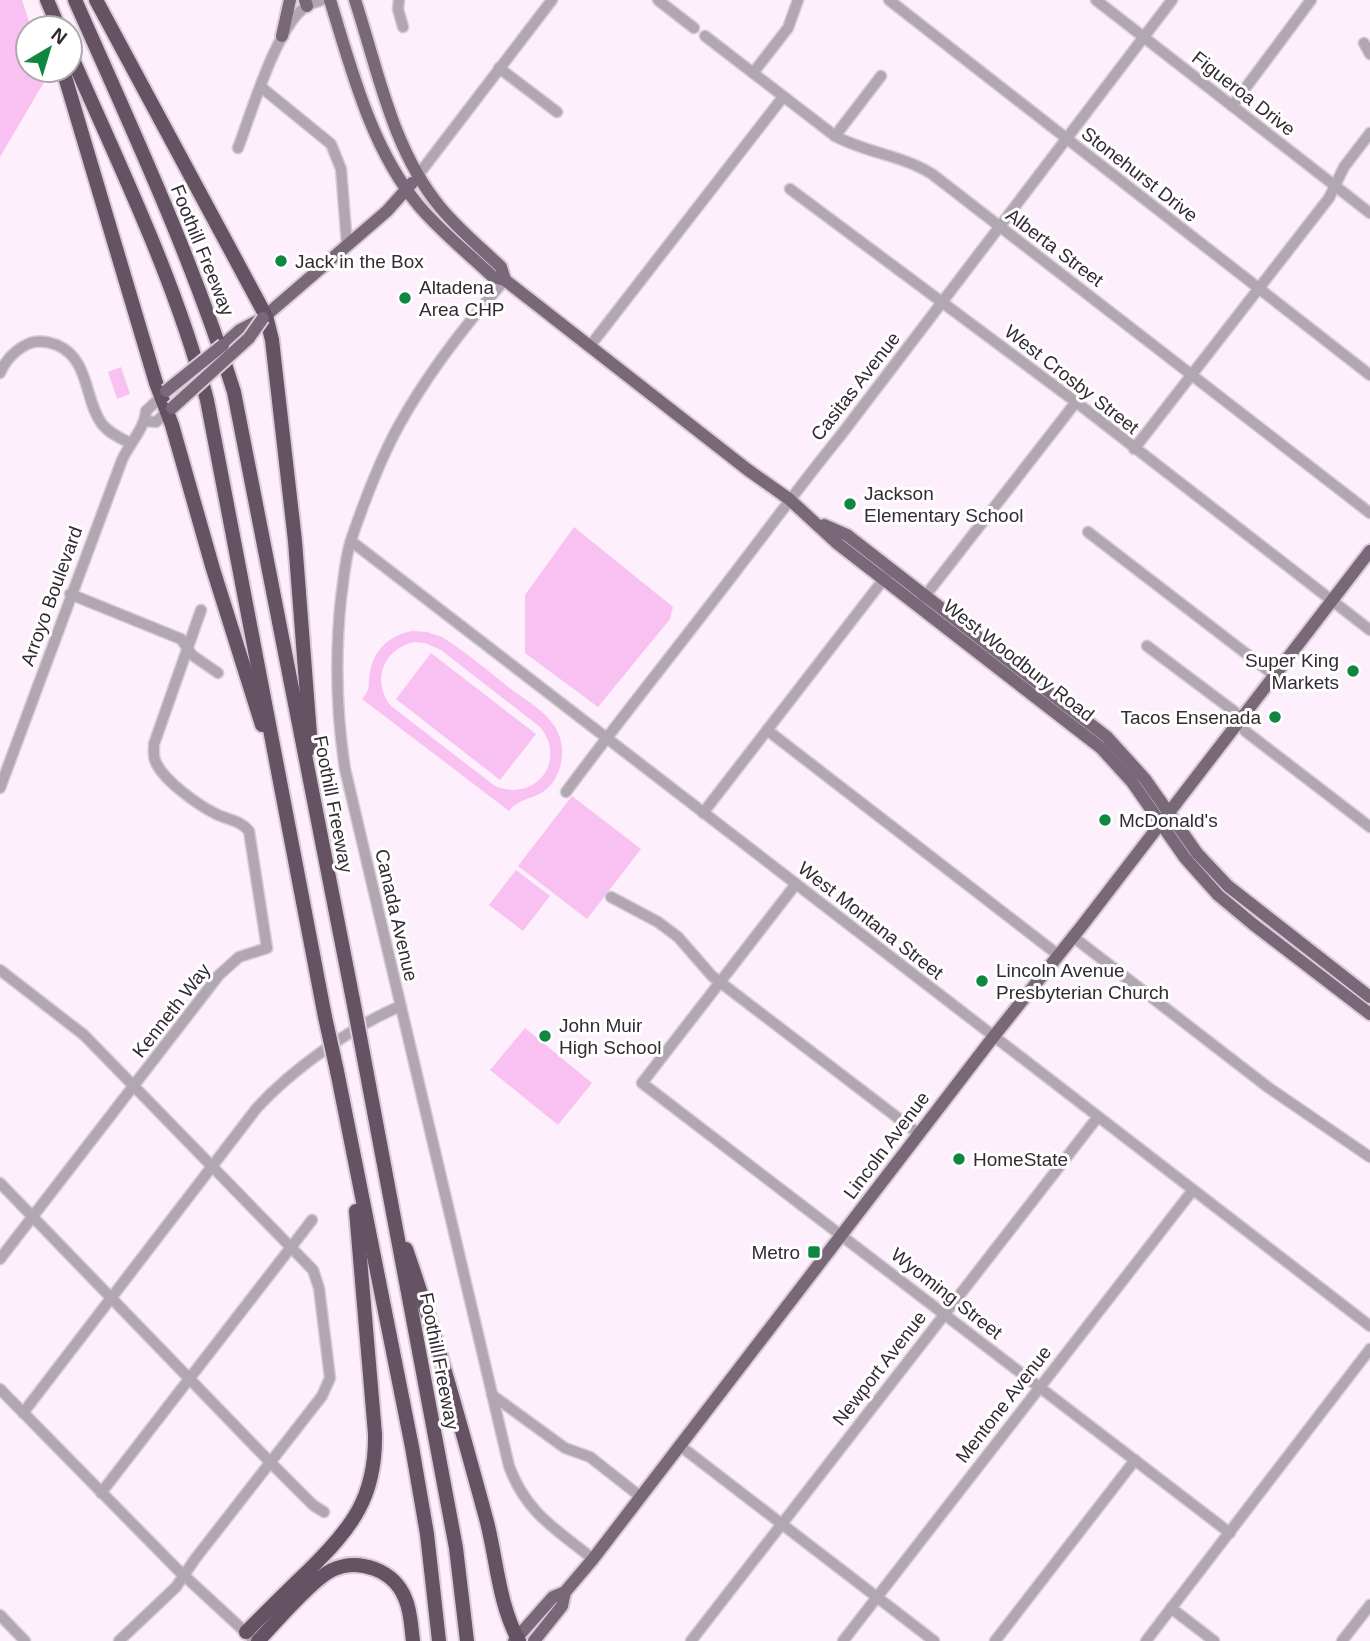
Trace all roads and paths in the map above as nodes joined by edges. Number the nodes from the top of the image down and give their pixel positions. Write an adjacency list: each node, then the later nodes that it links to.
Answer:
1 (75, 0): 78 (highway, Foothill Freeway)
2 (96, 0): 46 (highway)
3 (290, 0): 18 (main road)
4 (323, 0): 15 (street)
5 (330, 0): 38 (main road, West Woodbury Road)
6 (355, 0): 36 (main road, West Woodbury Road)
7 (399, 0): 16 (street)
8 (552, 0): 23 (street)
9 (658, 0): 17 (street)
10 (798, 0): 24 (street)
11 (889, 0): 34 (street, Stonehurst Drive)
12 (1096, 0): 20 (street, Figueroa Drive)
13 (1172, 0): 20 (street, Casitas Avenue)
14 (1311, 0): 30 (street)
15 (306, 3): 18 (street)
16 (403, 27)
17 (694, 28)
18 (282, 36): 28 (street)
19 (705, 36): 24 (street, Alberta Street)
20 (1143, 37): 30 (street, Figueroa Drive); 34 (street, Casitas Avenue)
21 (1364, 43): 22 (street)
22 (1370, 54)
23 (499, 68): 31 (street); 36 (street)
24 (753, 73): 29 (street, Alberta Street)
25 (881, 76): 33 (street)
26 (67, 84): 51 (highway)
27 (83, 84): 77 (highway)
28 (261, 87): 35 (street); 42 (street)
29 (783, 97): 33 (street, Alberta Street); 47 (street)
30 (1232, 106): 37 (street, Figueroa Drive)
31 (557, 112)
32 (1370, 133): 37 (street)
33 (835, 136): 41 (street, Alberta Street)
34 (1066, 139): 41 (street, Casitas Avenue); 44 (street, Stonehurst Drive)
35 (238, 148)
36 (419, 174): 38 (main road); 43 (main road, West Woodbury Road)
37 (1335, 186): 40 (street, Figueroa Drive); 44 (street)
38 (407, 189): 42 (main road); 43 (main road, West Woodbury Road)
39 (790, 189): 45 (street, West Crosby Street)
40 (1370, 213)
41 (1000, 226): 45 (street, Casitas Avenue); 49 (street, Alberta Street)
42 (347, 245): 46 (main road)
43 (505, 280): 47 (main road, West Woodbury Road); 60 (street, Canada Avenue)
44 (1260, 289): 49 (street); 50 (street, Stonehurst Drive)
45 (942, 302): 52 (street, West Crosby Street); 57 (street, Casitas Avenue)
46 (265, 317): 51 (main road, Arroyo Boulevard, bridge); 53 (main road, bridge); 78 (highway)
47 (590, 346): 57 (main road, West Woodbury Road)
48 (0, 373): 55 (street)
49 (1193, 375): 56 (street); 58 (street, Alberta Street)
50 (1370, 375)
51 (164, 394): 53 (highway); 54 (street, Arroyo Boulevard)
52 (1076, 402): 56 (street, West Crosby Street); 65 (street)
53 (170, 410): 54 (street); 77 (highway)
54 (145, 421): 55 (street, Arroyo Boulevard)
55 (130, 443): 63 (street, Arroyo Boulevard)
56 (1134, 449): 64 (street, West Crosby Street)
57 (789, 499): 62 (main road, West Woodbury Road); 74 (street, Casitas Avenue)
58 (1370, 513)
59 (1088, 532): 71 (street)
60 (351, 541): 74 (street, West Montana Street); 89 (street, Canada Avenue)
61 (1370, 551): 64 (main road, Lincoln Avenue)
62 (887, 574): 65 (main road, West Woodbury Road); 73 (street)
63 (70, 594): 68 (street); 75 (street, Arroyo Boulevard)
64 (1331, 600): 67 (street, West Crosby Street); 71 (main road, Lincoln Avenue)
65 (921, 601): 80 (main road, West Woodbury Road)
66 (201, 610): 68 (street, Kenneth Way)
67 (1370, 630)
68 (187, 646): 70 (street); 92 (street, Kenneth Way)
69 (1147, 646): 72 (street)
70 (218, 673)
71 (1274, 675): 72 (main road, Lincoln Avenue)
72 (1239, 721): 80 (main road, Lincoln Avenue); 81 (street)
73 (767, 730): 79 (street); 85 (street)
74 (606, 737): 76 (street, Casitas Avenue); 79 (street, West Montana Street)
75 (0, 788)
76 (566, 792)
77 (284, 795): 95 (highway, bridge)
78 (314, 809): 100 (highway, Foothill Freeway, bridge)
79 (703, 813): 82 (street, West Montana Street)
80 (1165, 818): 84 (main road, Lincoln Avenue); 88 (main road, West Woodbury Road); 90 (main road, West Woodbury Road)
81 (1370, 827)
82 (796, 884): 87 (street); 91 (street, West Montana Street)
83 (611, 897): 87 (street)
84 (1072, 936): 85 (main road, Lincoln Avenue); 96 (street)
85 (1057, 954): 91 (main road, Lincoln Avenue)
86 (0, 970): 92 (street)
87 (721, 982): 94 (street); 103 (street, Wyoming Street)
88 (1370, 997)
89 (401, 1006): 97 (street); 113 (street, Canada Avenue)
90 (1370, 1014)
91 (994, 1036): 93 (street, West Montana Street); 94 (main road, Lincoln Avenue)
92 (134, 1086): 97 (street); 101 (street, Kenneth Way)
93 (1097, 1118): 99 (street, West Montana Street); 107 (street, Newport Avenue)
94 (919, 1134): 103 (main road, Lincoln Avenue)
95 (351, 1150): 130 (highway); 135 (highway)
96 (1370, 1157)
97 (212, 1166): 104 (street); 106 (street)
98 (0, 1183): 101 (street)
99 (1193, 1190): 108 (street, West Montana Street); 111 (street, Mentone Avenue)
100 (390, 1205): 131 (highway); 136 (highway, Foothill Freeway)
101 (33, 1216): 105 (street, Kenneth Way); 106 (street)
102 (312, 1220): 104 (street)
103 (842, 1234): 107 (street, Wyoming Street); 115 (main road, Lincoln Avenue)
104 (290, 1248): 110 (street); 117 (street)
105 (0, 1259)
106 (111, 1297): 110 (street); 114 (street)
107 (944, 1313): 111 (street, Wyoming Street); 121 (street, Newport Avenue)
108 (1370, 1326)
109 (1370, 1349): 122 (street)
110 (190, 1379): 117 (street); 118 (street)
111 (1039, 1386): 116 (street, Wyoming Street); 126 (street, Mentone Avenue)
112 (0, 1390): 114 (street)
113 (492, 1395): 119 (street); 123 (street, Canada Avenue)
114 (23, 1413): 118 (street)
115 (679, 1445): 119 (main road, Lincoln Avenue); 121 (street)
116 (1135, 1460): 122 (street, Wyoming Street); 141 (street)
117 (270, 1462): 120 (street); 124 (street)
118 (101, 1493): 124 (street)
119 (641, 1497): 123 (main road, Lincoln Avenue)
120 (324, 1512)
121 (781, 1524): 126 (street); 138 (street, Newport Avenue)
122 (1230, 1532): 128 (street)
123 (593, 1559): 125 (main road, Lincoln Avenue)
124 (183, 1576): 130 (street); 133 (street)
125 (565, 1592): 131 (main road, Lincoln Avenue); 137 (main road, Lincoln Avenue)
126 (876, 1597): 139 (street, Mentone Avenue); 140 (street)
127 (1370, 1605): 144 (street)
128 (1171, 1608): 142 (street); 143 (street)
129 (0, 1615): 132 (street)
130 (253, 1638): 134 (highway)
131 (517, 1640)
132 (25, 1641)
133 (119, 1641)
134 (413, 1641)
135 (439, 1641)
136 (467, 1641)
137 (534, 1641)
138 (691, 1641)
139 (843, 1641)
140 (934, 1641)
141 (995, 1641)
142 (1146, 1641)
143 (1214, 1641)
144 (1342, 1641)

